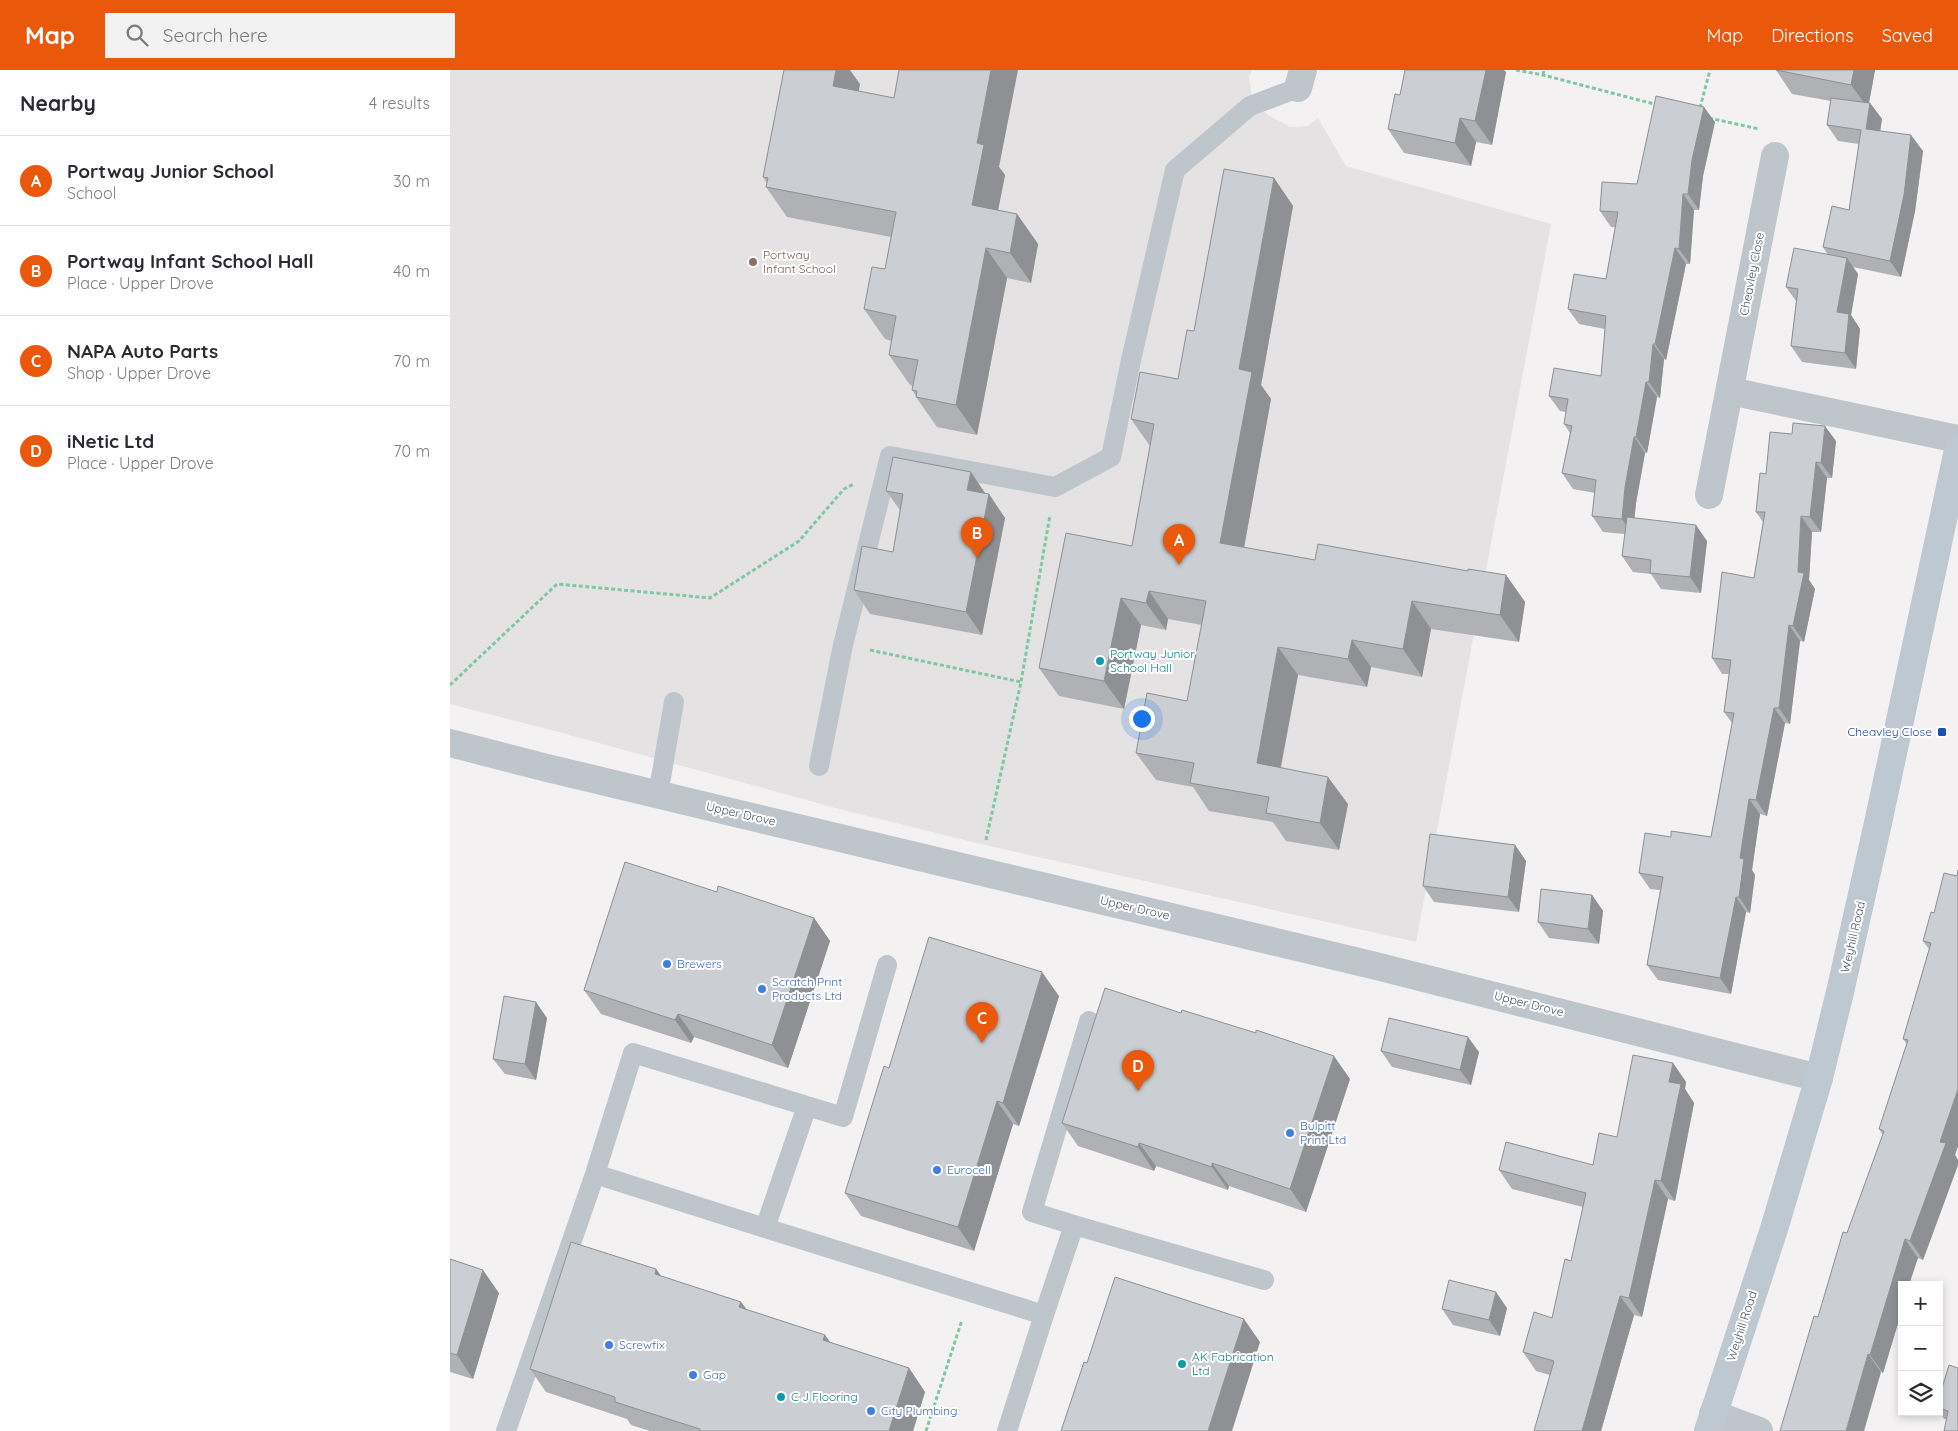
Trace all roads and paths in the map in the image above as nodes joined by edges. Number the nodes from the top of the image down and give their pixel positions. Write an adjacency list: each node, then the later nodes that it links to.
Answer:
1 (1516, 70): 4 (path)
2 (1544, 70): 4 (path)
3 (1710, 70): 7 (path)
4 (1543, 75): 6 (path)
5 (1300, 79): 14 (lane)
6 (1662, 106)
7 (1698, 116)
8 (1707, 118): 9 (path)
9 (1775, 156): 10 (street, Cheavley Close)
10 (1730, 391): 11 (street); 15 (street, Cheavley Close)
11 (1958, 439)
12 (1958, 450): 26 (main road, Weyhill Road)
13 (890, 456): 14 (lane); 16 (lane); 18 (path)
14 (1055, 487): 17 (path)
15 (1709, 495)
16 (843, 645): 17 (path); 21 (lane)
17 (1021, 682): 23 (path)
18 (450, 685)
19 (674, 702): 22 (lane)
20 (450, 743): 22 (street, Upper Drove)
21 (819, 766)
22 (658, 794): 26 (street, Upper Drove)
23 (985, 845)
24 (887, 965): 27 (lane)
25 (1088, 1021): 29 (lane)
26 (1819, 1078): 34 (main road, Weyhill Road)
27 (807, 1106): 28 (lane); 30 (lane)
28 (595, 1174): 30 (lane); 35 (lane)
29 (1074, 1225): 31 (lane); 33 (lane)
30 (765, 1228): 32 (lane)
31 (1264, 1280)
32 (971, 1292): 33 (lane); 36 (path)
33 (1044, 1315): 37 (lane)
34 (1711, 1423): 38 (street, Weyhill Road)
35 (506, 1431)
36 (926, 1431)
37 (1008, 1431)
38 (1759, 1431)

